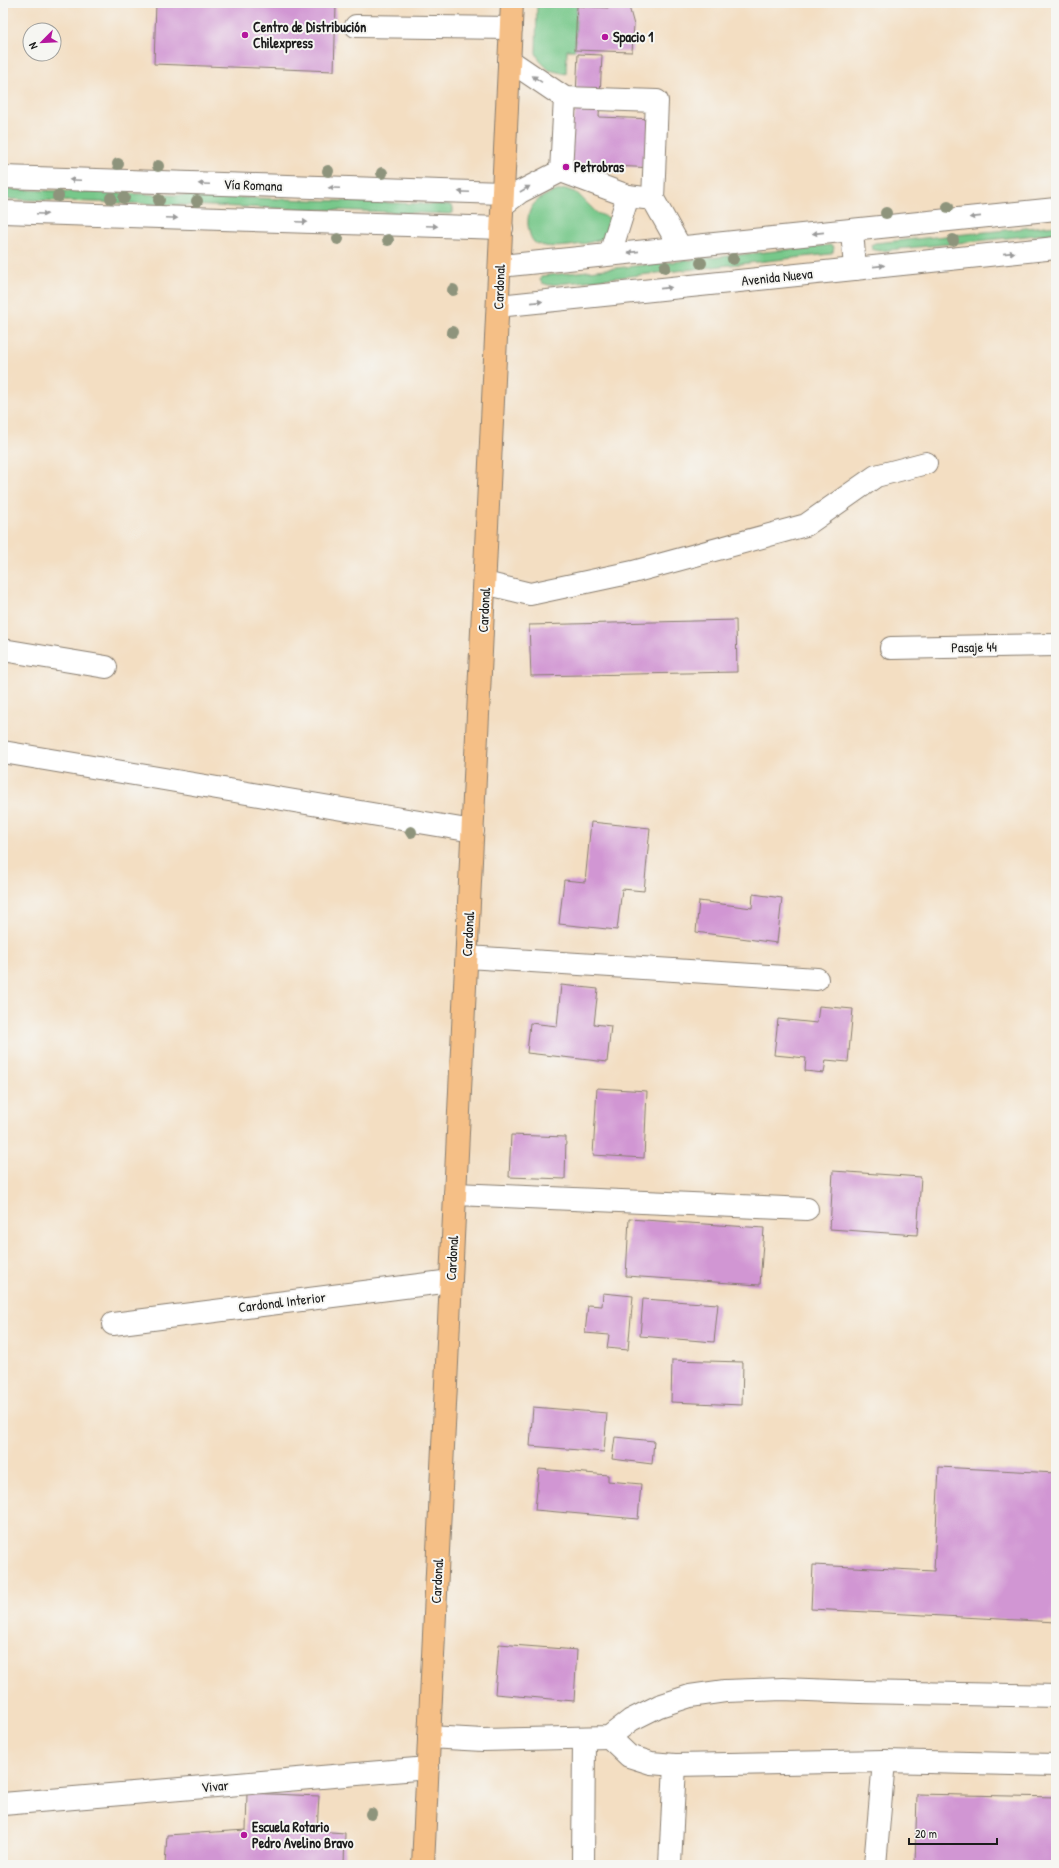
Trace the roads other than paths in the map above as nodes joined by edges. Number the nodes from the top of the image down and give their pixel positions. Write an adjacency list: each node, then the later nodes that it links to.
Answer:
1 (512, 3): 3 (main road, Cardonal)
2 (356, 26): 3 (street)
3 (511, 28): 4 (main road, Cardonal)
4 (509, 60): 5 (street, one-way to 4); 9 (main road, Cardonal)
5 (565, 98): 6 (street); 10 (street)
6 (562, 171): 8 (street); 9 (street, one-way to 6)
7 (3, 178): 9 (street, Vía Romana, one-way to 7)
8 (628, 196): 10 (street); 17 (street)
9 (503, 199): 13 (main road, Cardonal)
10 (653, 199): 15 (street)
11 (1056, 209): 14 (street, one-way to 14)
12 (3, 212): 13 (street, one-way to 13)
13 (502, 228): 18 (main road, Cardonal)
14 (852, 230): 15 (street, one-way to 15); 19 (street)
15 (680, 247): 17 (street, one-way to 17)
16 (1056, 248): 19 (street, Avenida Nueva, one-way to 16)
17 (610, 254): 18 (street)
18 (500, 266): 20 (main road, Cardonal)
19 (855, 269): 20 (street, Avenida Nueva, one-way to 19)
20 (498, 306): 22 (main road, Cardonal)
21 (926, 462): 22 (street)
22 (485, 583): 28 (main road, Cardonal)
23 (1056, 645): 24 (street, Pasaje 44)
24 (891, 648)
25 (3, 650): 26 (street)
26 (106, 667)
27 (3, 752): 28 (street)
28 (473, 831): 29 (main road, Cardonal)
29 (467, 957): 30 (street); 31 (main road, Cardonal)
30 (817, 979)
31 (455, 1194): 32 (street); 33 (main road, Cardonal)
32 (807, 1209)
33 (451, 1281): 34 (street, Cardonal Interior); 36 (main road, Cardonal)
34 (113, 1324)
35 (1056, 1696): 37 (street)
36 (429, 1737): 38 (street); 42 (main road, Cardonal)
37 (609, 1737): 38 (street); 40 (street)
38 (584, 1738): 45 (street)
39 (884, 1761): 40 (street); 41 (street); 47 (street)
40 (675, 1765): 46 (street)
41 (1056, 1765)
42 (428, 1768): 43 (street, Vivar); 44 (main road, Cardonal)
43 (3, 1804)
44 (423, 1865)
45 (583, 1865)
46 (670, 1865)
47 (875, 1865)

